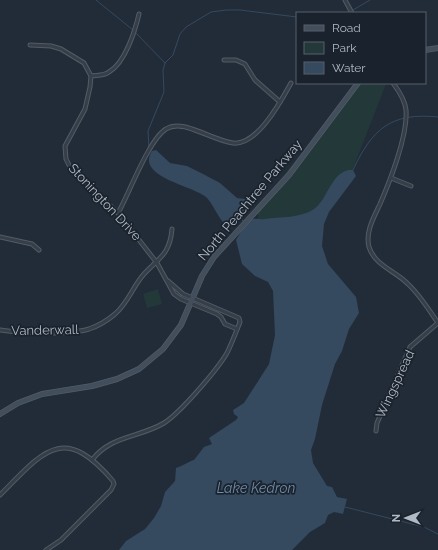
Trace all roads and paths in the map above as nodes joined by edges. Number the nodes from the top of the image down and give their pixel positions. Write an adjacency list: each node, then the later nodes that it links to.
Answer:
1 (345, 0): 2 (street)
2 (351, 12)
3 (139, 14): 8 (street)
4 (30, 45): 8 (street)
5 (438, 48): 6 (street)
6 (426, 50)
7 (224, 60): 12 (street)
8 (91, 76): 15 (street, Stonington Drive)
9 (291, 82): 12 (street)
10 (357, 84): 21 (street, North Peachtree Parkway)
11 (395, 84): 13 (street)
12 (280, 102): 15 (street)
13 (391, 178): 14 (street); 25 (street)
14 (412, 186)
15 (118, 213): 19 (street, Stonington Drive)
16 (172, 229): 19 (street, Vanderwall)
17 (0, 237): 18 (street)
18 (39, 250)
19 (157, 263): 20 (street, Stonington Drive); 27 (street, Vanderwall)
20 (167, 280): 21 (street, Stonington Drive); 22 (street, Stonington Drive)
21 (193, 298): 22 (street, North Peachtree Parkway); 23 (street, Stonington Drive)
22 (191, 303): 24 (street, Stonington Drive); 28 (street, North Peachtree Parkway)
23 (222, 311): 24 (street); 26 (street, Stonington Drive)
24 (219, 316): 26 (street, Stonington Drive)
25 (438, 323): 29 (street, Wingspread)
26 (237, 329): 30 (street)
27 (0, 330)
28 (0, 414)
29 (376, 432)
30 (92, 460): 31 (street); 32 (street)
31 (0, 495)
32 (46, 550)

